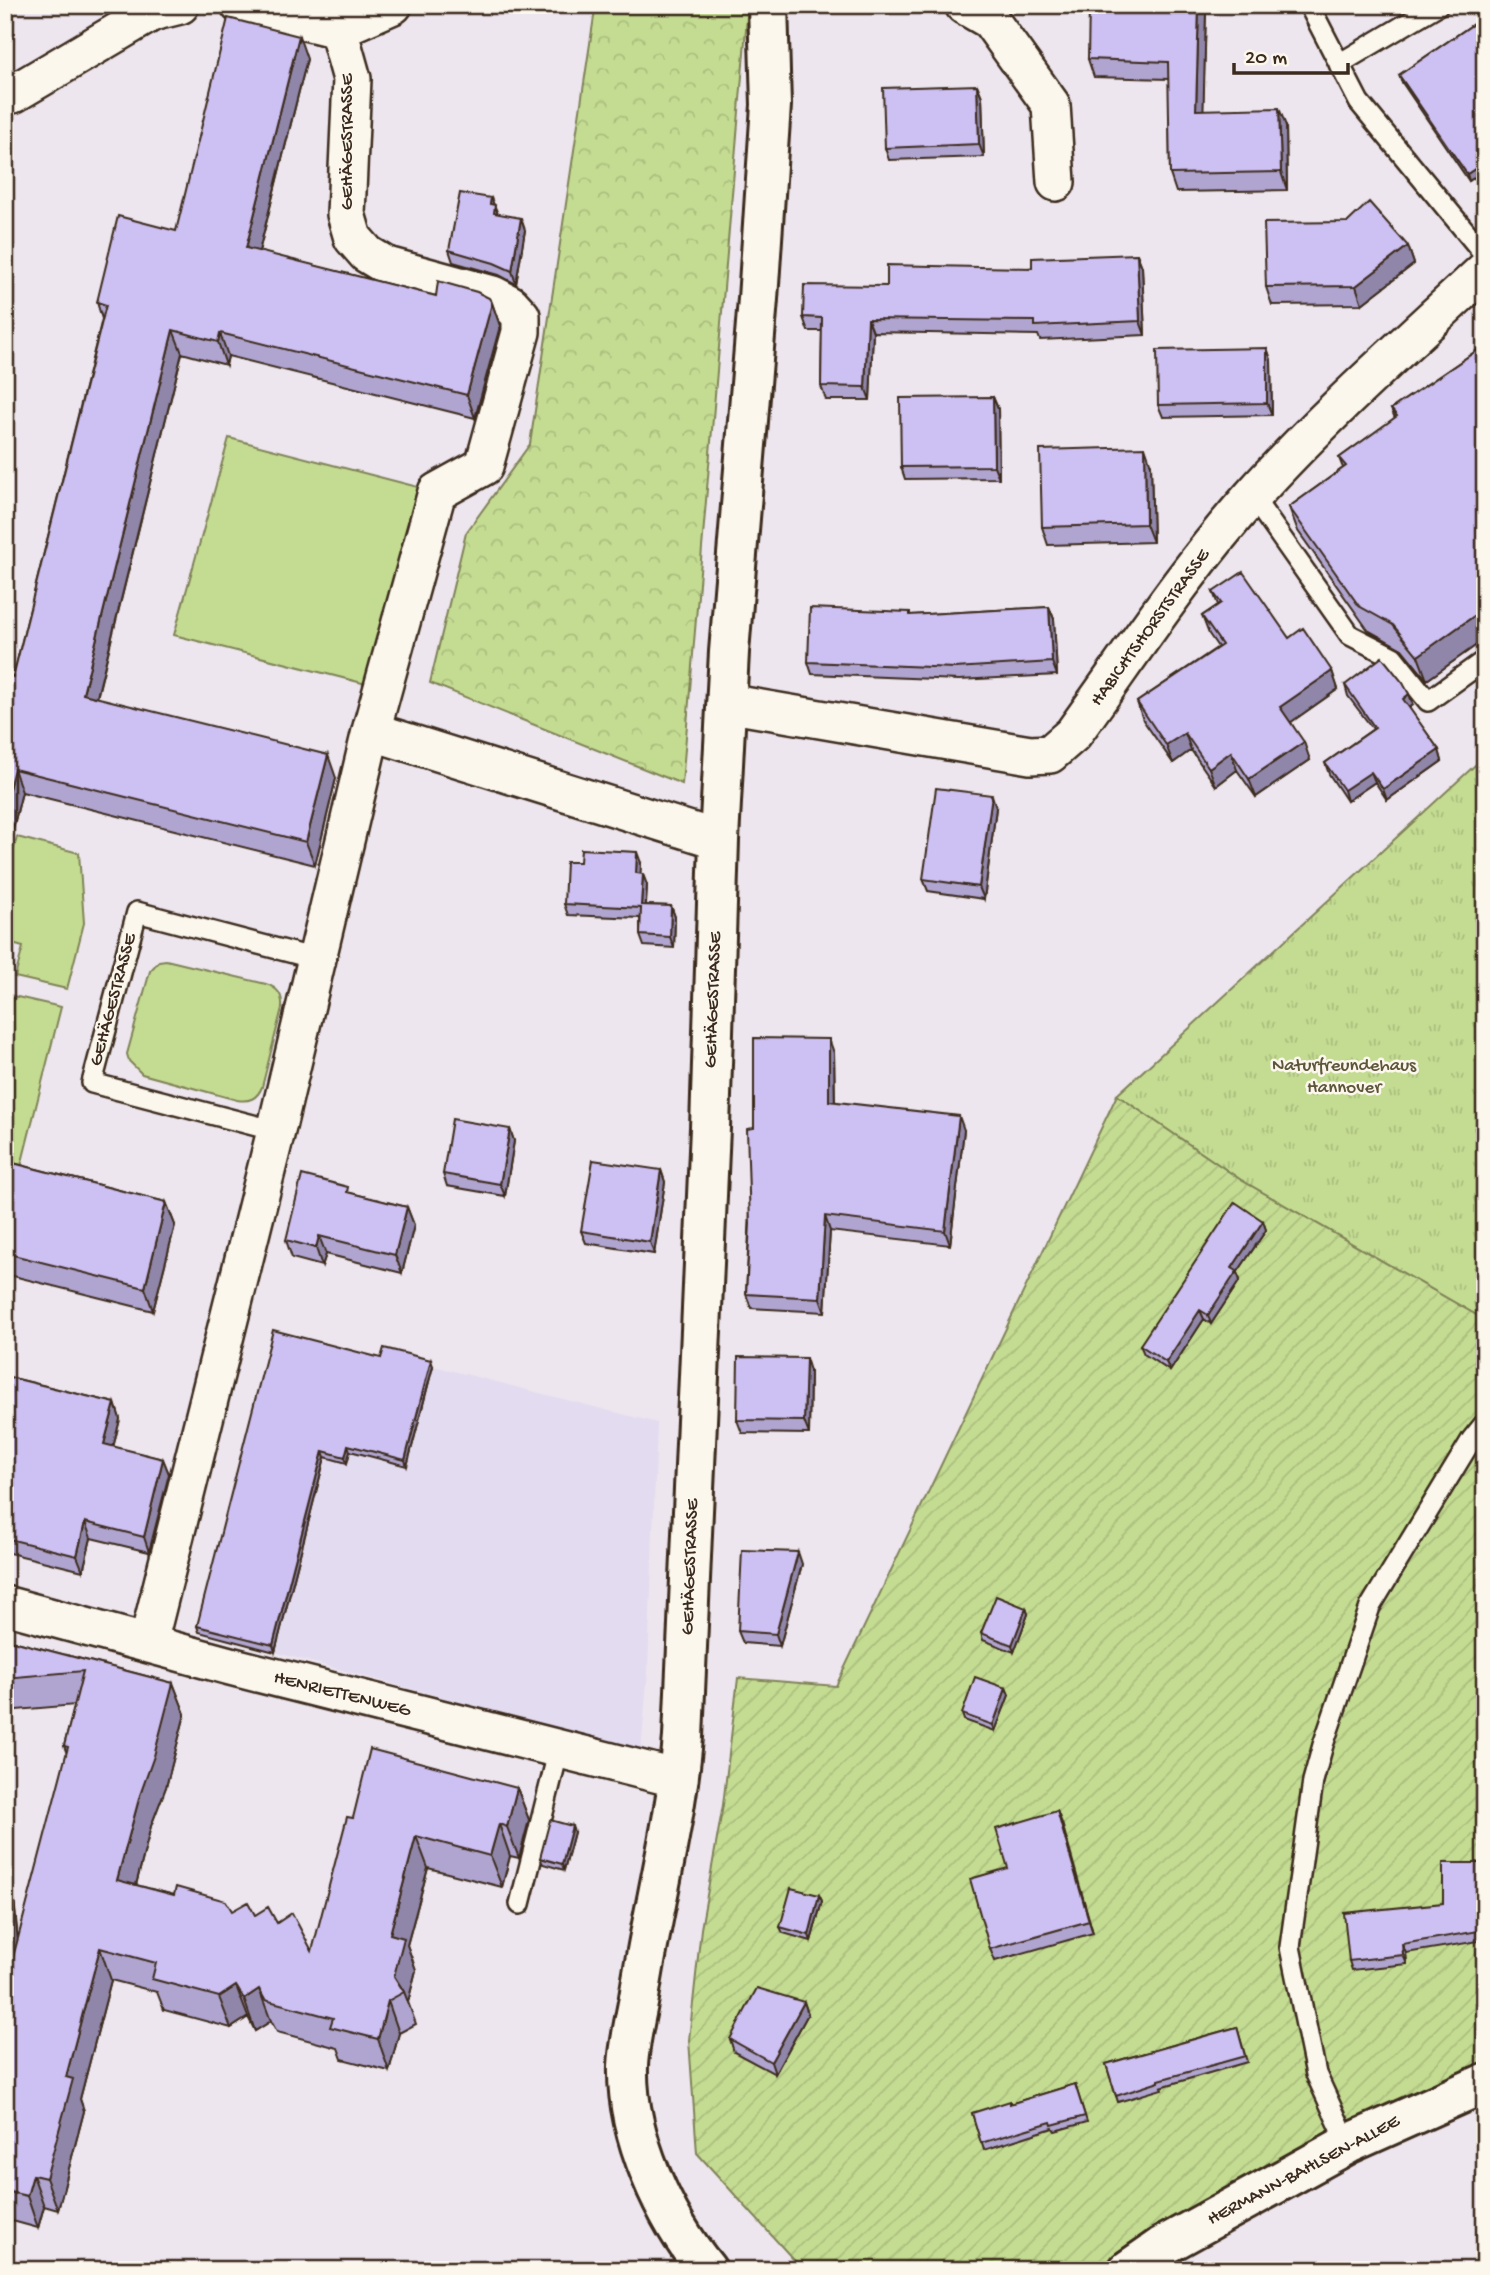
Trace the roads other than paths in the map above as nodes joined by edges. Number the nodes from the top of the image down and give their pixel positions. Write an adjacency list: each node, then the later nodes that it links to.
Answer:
1 (180, 5): 10 (street)
2 (240, 5): 8 (street)
3 (393, 5): 8 (street)
4 (768, 5): 16 (street, GEHÄGESTRASSE)
5 (964, 5): 11 (street)
6 (1309, 5): 9 (lane)
7 (1438, 5): 9 (lane)
8 (338, 29): 17 (street, GEHÄGESTRASSE)
9 (1339, 64): 12 (lane)
10 (5, 92)
11 (1056, 182)
12 (1485, 255)
13 (1485, 270): 14 (street, HABICHTSHORSTSTRASSE)
14 (1252, 496): 15 (lane); 16 (street, HABICHTSHORSTSTRASSE)
15 (1485, 660)
16 (726, 704): 18 (street, GEHÄGESTRASSE)
17 (371, 731): 18 (street); 19 (street, GEHÄGESTRASSE)
18 (719, 840): 25 (street, GEHÄGESTRASSE)
19 (316, 959): 20 (street, GEHÄGESTRASSE); 20 (lane, GEHÄGESTRASSE)
20 (276, 1130): 23 (street, GEHÄGESTRASSE)
21 (1485, 1423): 28 (lane)
22 (5, 1605): 23 (street, HENRIETTENWEG)
23 (148, 1643): 24 (street, HENRIETTENWEG)
24 (559, 1749): 25 (street, HENRIETTENWEG); 26 (lane)
25 (679, 1779): 29 (street, GEHÄGESTRASSE)
26 (520, 1904)
27 (1485, 2083): 28 (street, HERMANN-BAHLSEN-ALLEE)
28 (1348, 2144): 30 (street, HERMANN-BAHLSEN-ALLEE)
29 (707, 2270)
30 (1128, 2270)

